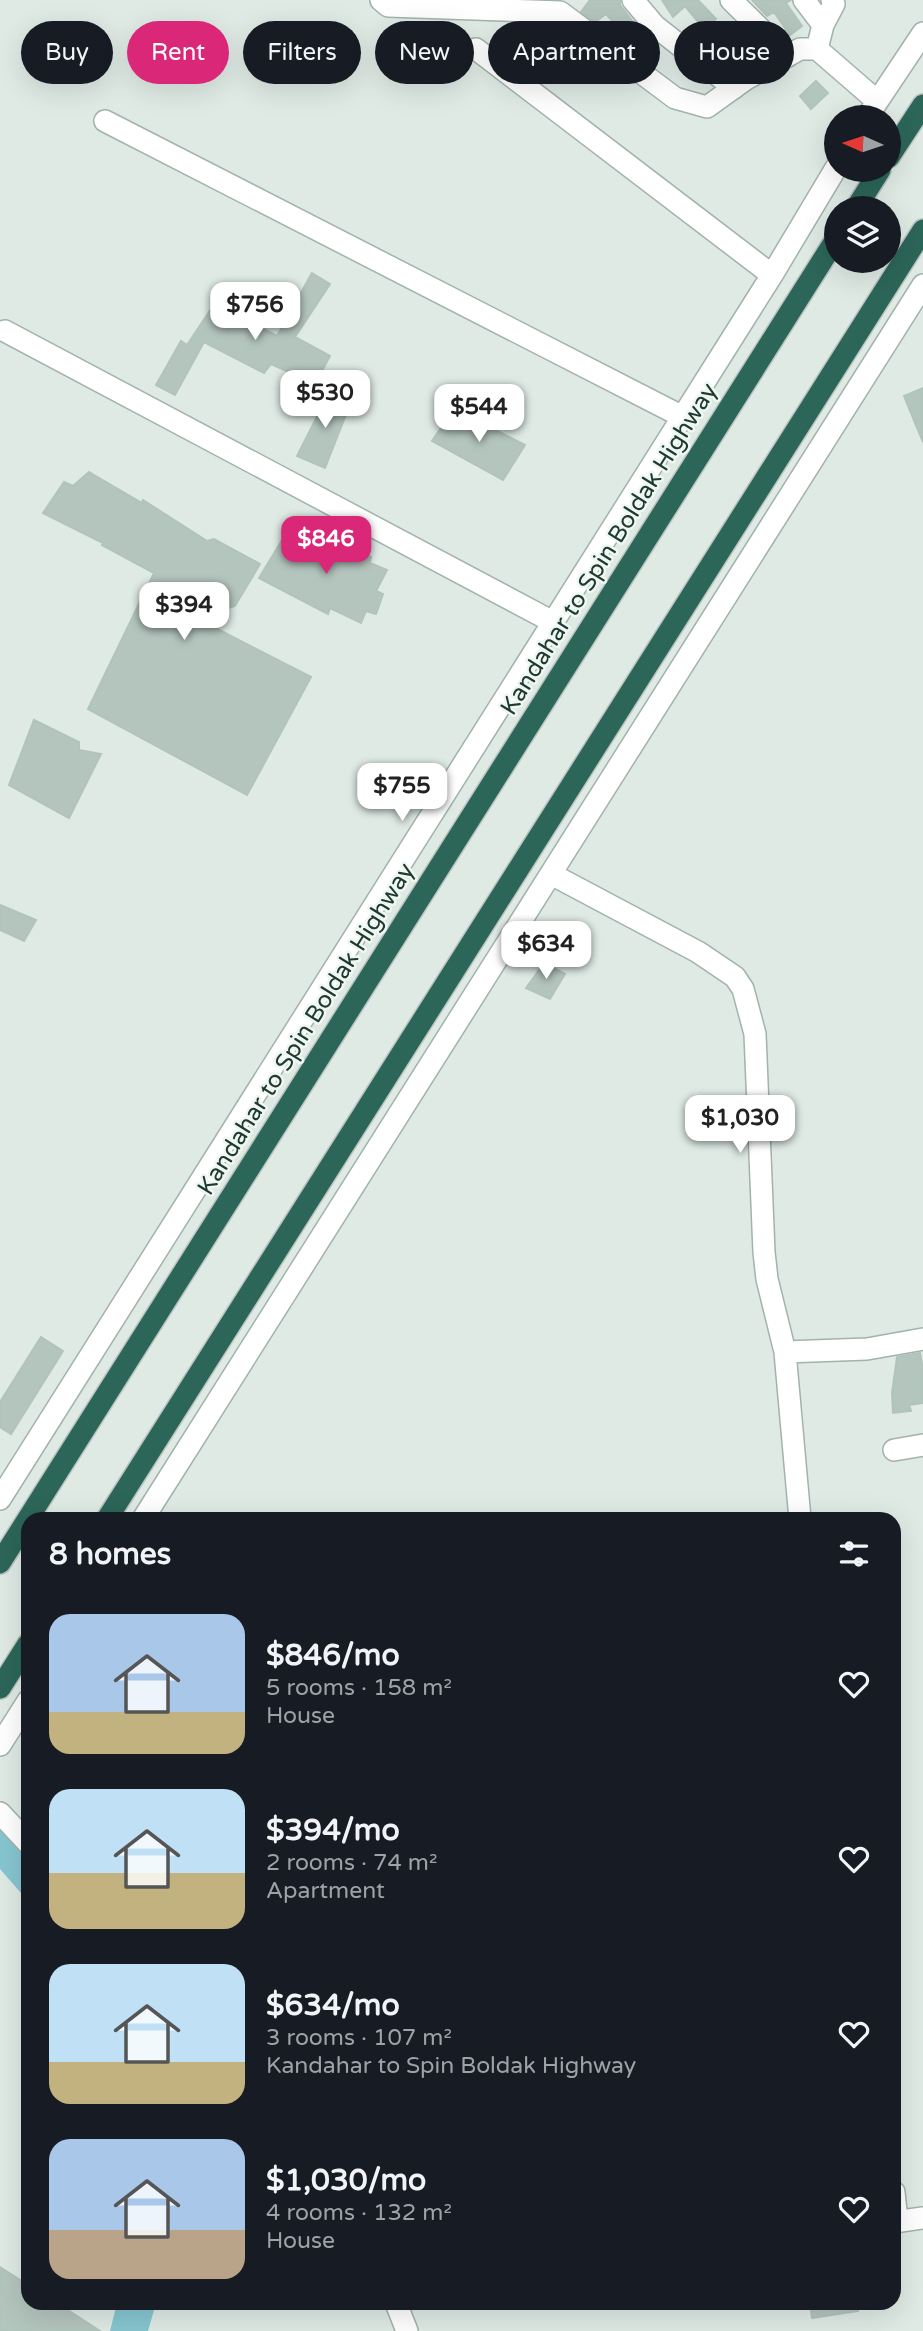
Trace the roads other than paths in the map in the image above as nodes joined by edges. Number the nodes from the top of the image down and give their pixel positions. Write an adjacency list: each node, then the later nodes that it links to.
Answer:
1 (381, 0): 6 (street)
2 (633, 0): 14 (street)
3 (732, 0): 7 (street)
4 (804, 0): 8 (street)
5 (832, 0): 8 (street)
6 (556, 6): 14 (street)
7 (753, 21)
8 (822, 25): 11 (street)
9 (923, 33): 16 (street)
10 (476, 49): 23 (street)
11 (817, 49): 12 (street); 15 (street)
12 (794, 52)
13 (741, 84): 14 (street)
14 (734, 88)
15 (868, 105)
16 (875, 105)
17 (923, 105): 19 (highway)
18 (105, 121): 26 (street)
19 (901, 139)
20 (828, 182): 23 (street)
21 (923, 230): 35 (highway)
22 (824, 258): 34 (highway, Kandahar to Spin Boldak Highway)
23 (772, 275): 26 (street)
24 (923, 285): 28 (street)
25 (5, 331): 27 (street)
26 (683, 417): 27 (street)
27 (554, 622): 33 (street)
28 (551, 874): 30 (street); 36 (street)
29 (923, 1339): 30 (street)
30 (785, 1352): 37 (street)
31 (923, 1445): 32 (street)
32 (894, 1450)
33 (0, 1499)
34 (32, 1512)
35 (111, 1512)
36 (147, 1512)
37 (799, 1512)
38 (21, 1530): 39 (highway, Kandahar to Spin Boldak Highway)
39 (0, 1563)
40 (21, 1655): 41 (highway)
41 (0, 1688)
42 (21, 1712): 43 (street)
43 (0, 1745)
44 (0, 1813): 45 (street)
45 (21, 1836)
46 (923, 2218): 47 (street)
47 (901, 2221)
48 (399, 2310): 49 (street)
49 (407, 2331)

